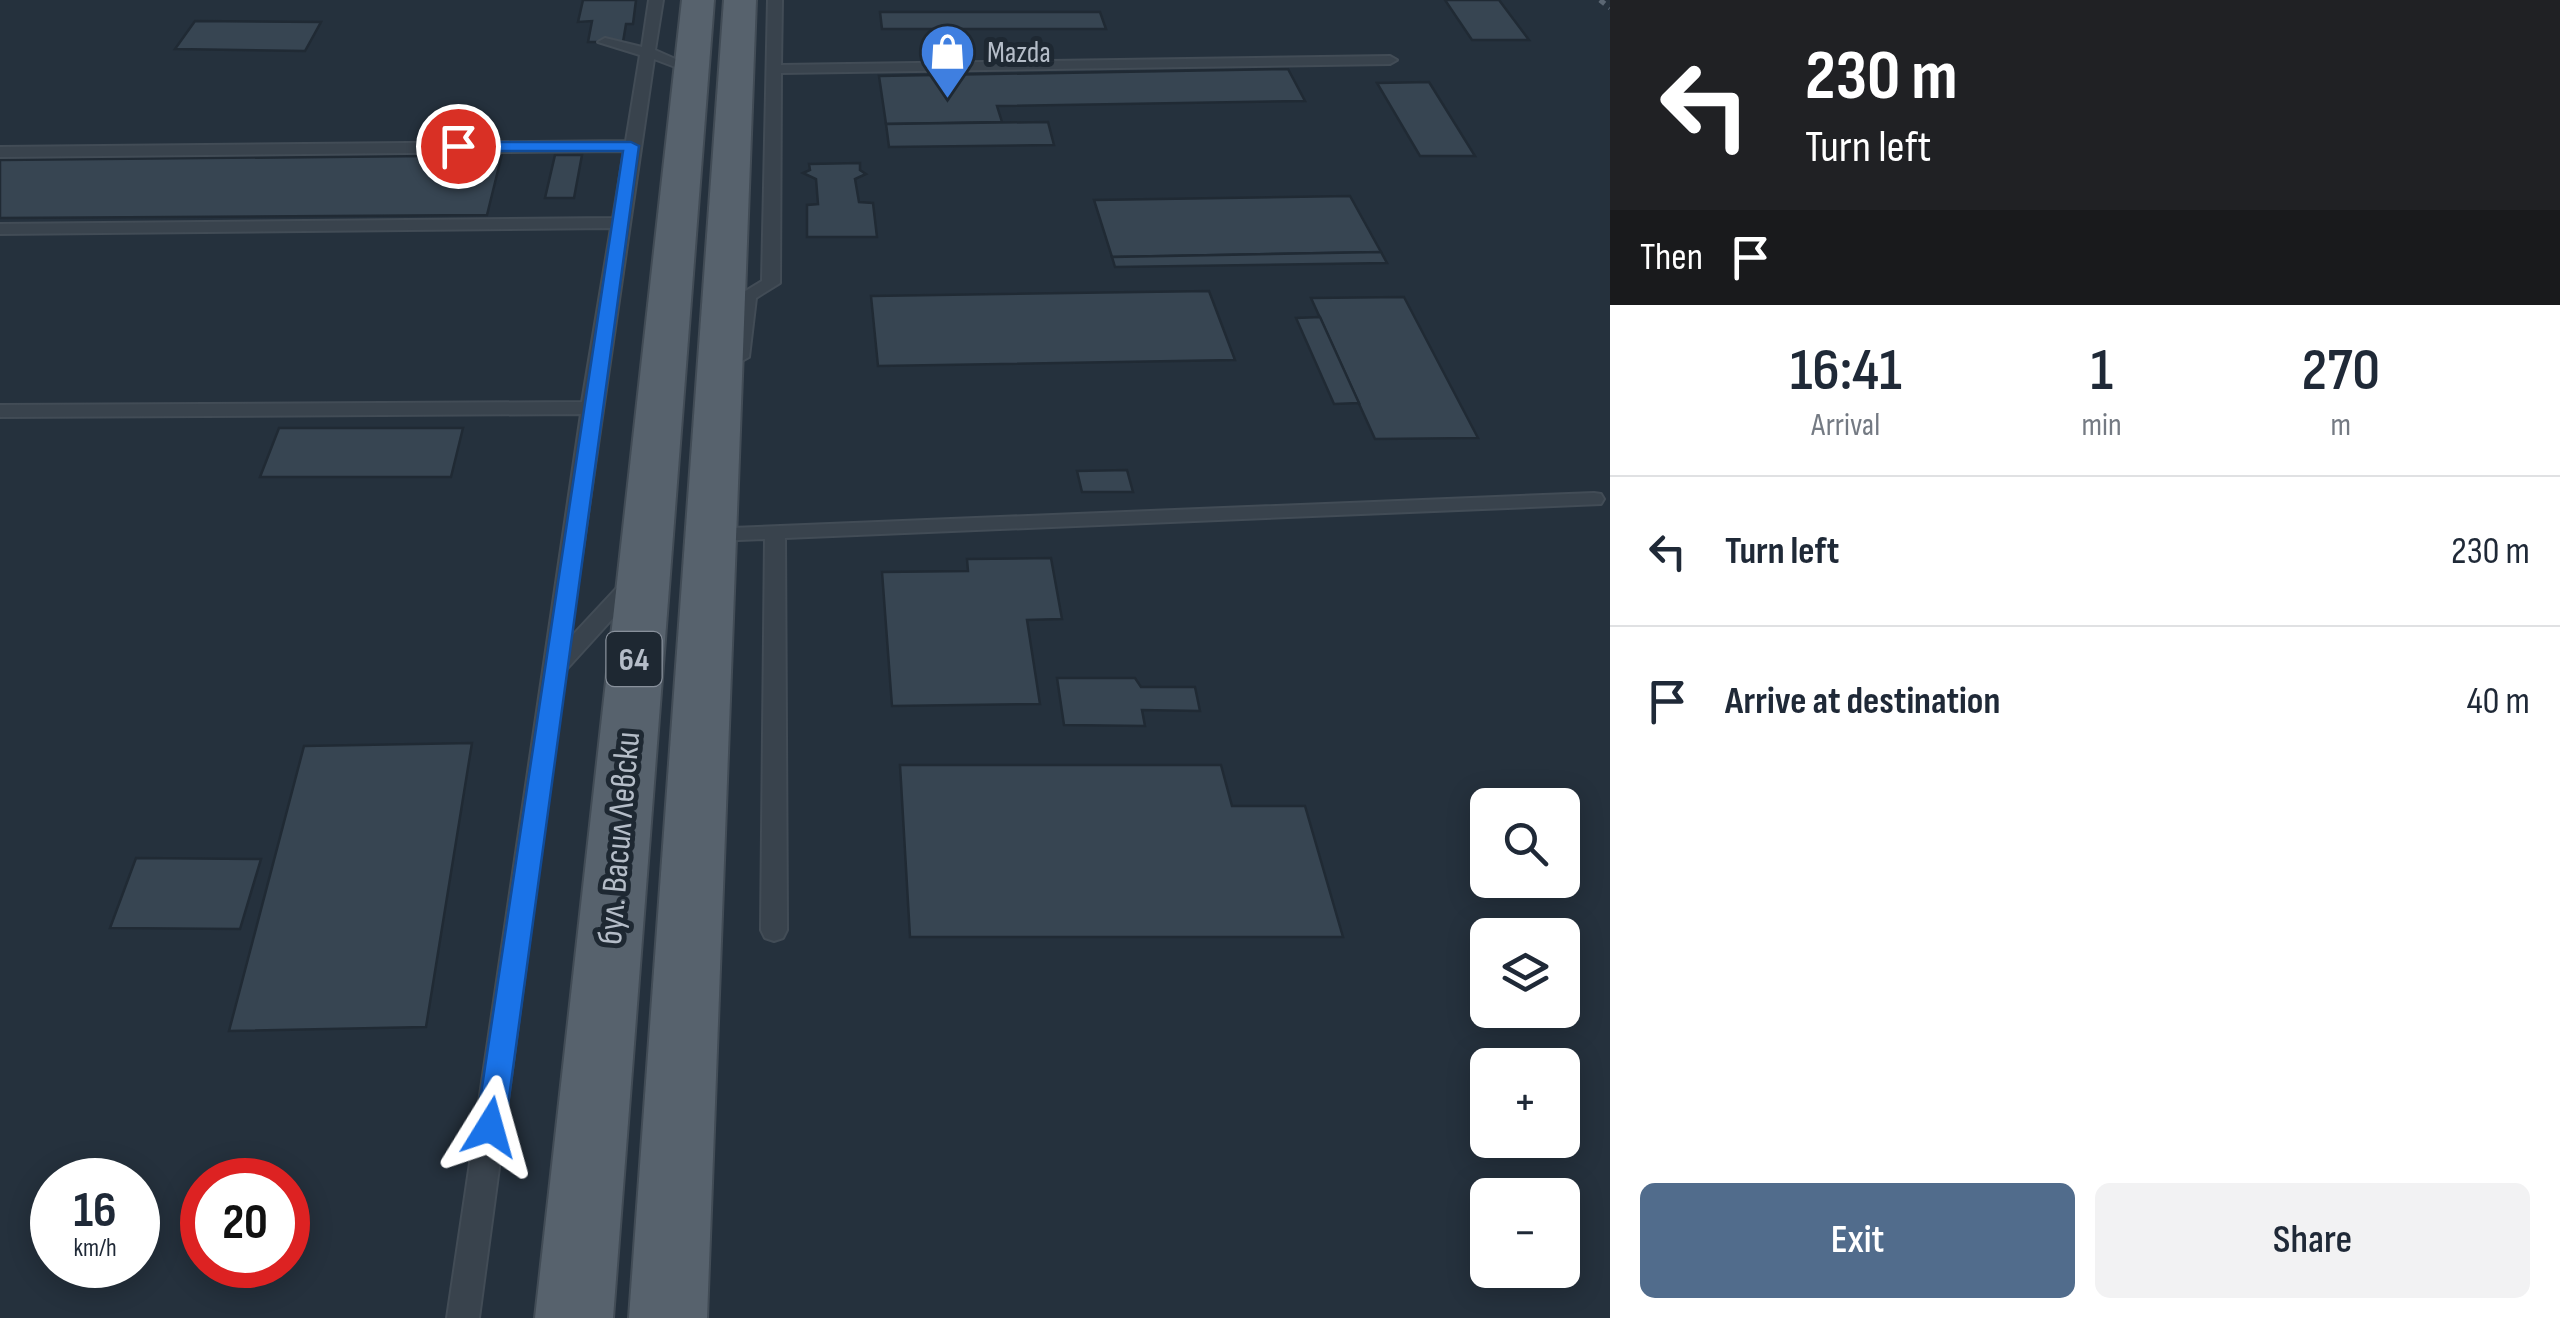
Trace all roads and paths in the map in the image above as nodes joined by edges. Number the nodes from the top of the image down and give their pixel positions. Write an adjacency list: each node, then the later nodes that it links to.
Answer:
1 (656, 0): 6 (lane)
2 (698, 0): 6 (main road, бул. Васил Левски / 64)
3 (740, 0): 9 (main road, 64)
4 (775, 0): 8 (lane)
5 (604, 42): 6 (lane)
6 (669, 60): 10 (lane); 20 (main road, бул. Васил Левски / 64)
7 (1390, 60): 8 (lane)
8 (774, 69): 9 (lane)
9 (753, 143): 16 (main road, 64); 16 (lane)
10 (631, 146): 11 (lane); 12 (lane)
11 (0, 152)
12 (621, 223): 13 (lane); 14 (lane)
13 (0, 230)
14 (591, 408): 15 (lane); 21 (lane)
15 (0, 411)
16 (716, 442): 19 (main road, 64)
17 (1594, 500): 18 (lane)
18 (775, 532): 19 (lane); 22 (lane)
19 (712, 534): 25 (main road, 64)
20 (642, 574): 21 (lane); 24 (main road, бул. Васил Левски / 64)
21 (556, 668): 23 (lane)
22 (774, 930)
23 (464, 1318)
24 (574, 1318)
25 (668, 1318)

